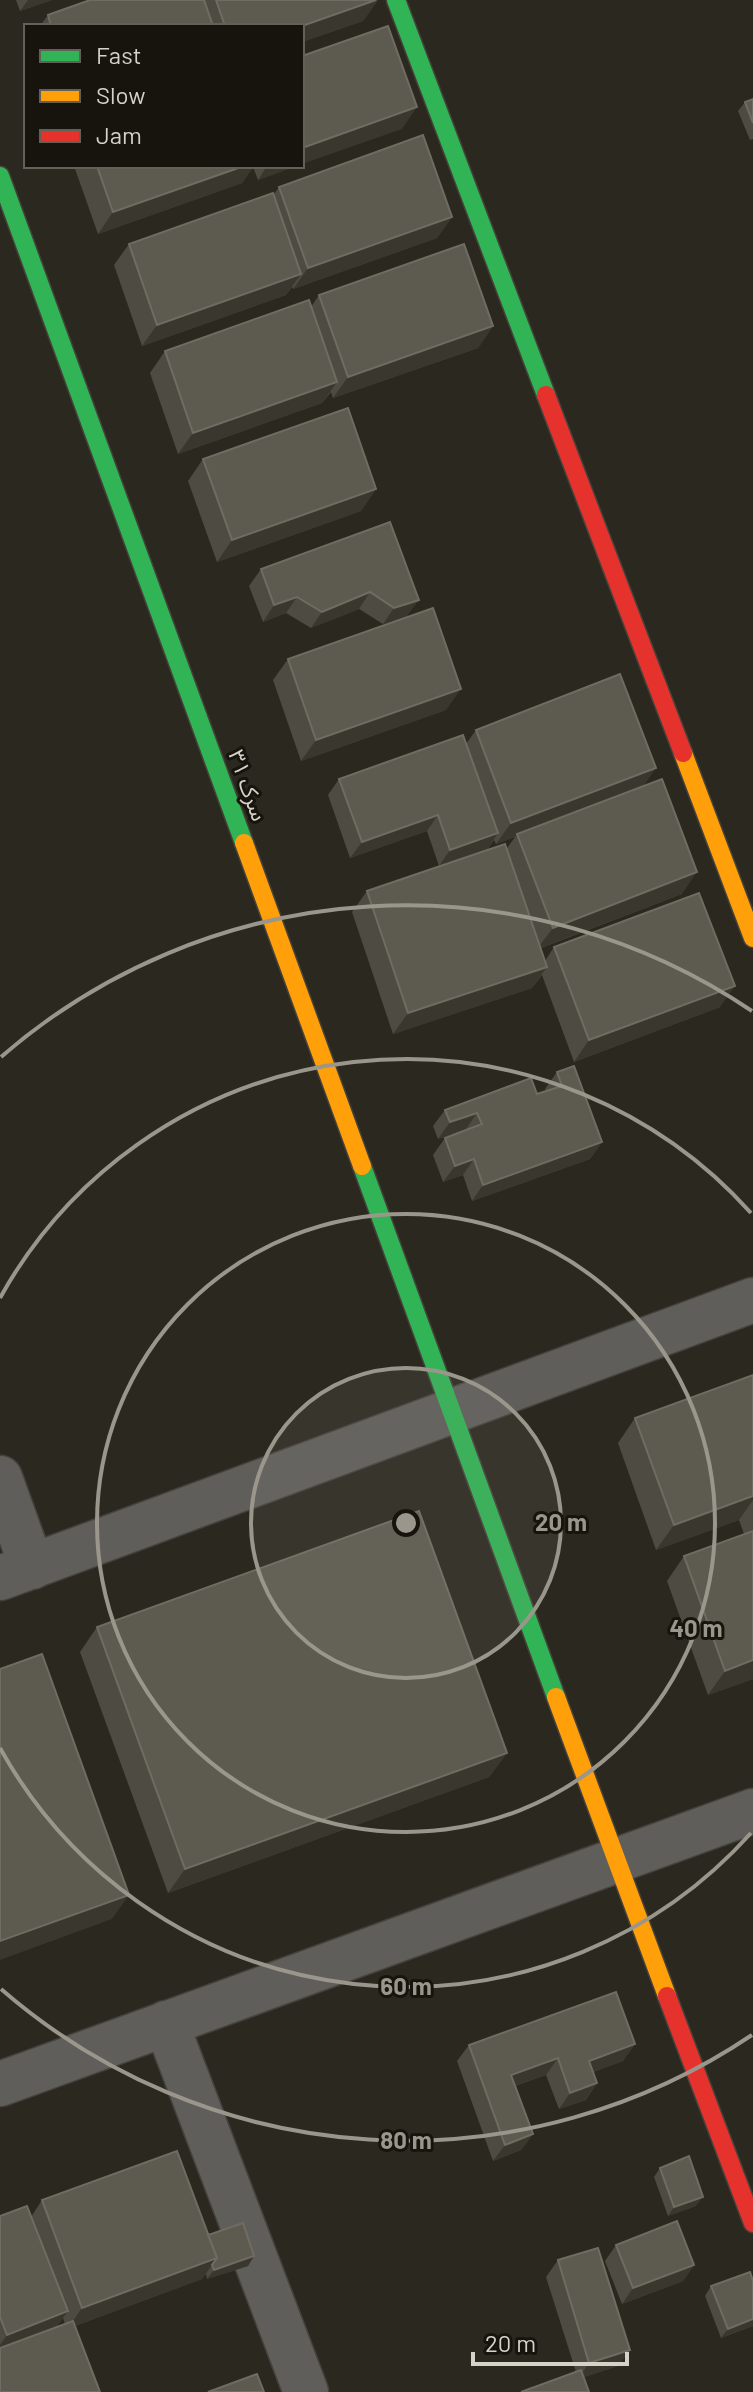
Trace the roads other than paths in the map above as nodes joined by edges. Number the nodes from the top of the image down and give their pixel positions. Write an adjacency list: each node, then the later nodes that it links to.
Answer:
1 (396, 0): 3 (street)
2 (0, 176): 5 (street, سرک ۳۱)
3 (753, 938)
4 (753, 1300): 5 (street)
5 (452, 1411): 7 (street); 9 (street, سرک ۳۱)
6 (0, 1478): 7 (street)
7 (16, 1572)
8 (753, 1811): 9 (street)
9 (616, 1861): 10 (street); 12 (street, سرک ۳۱)
10 (166, 2023): 11 (street); 13 (street)
11 (0, 2084)
12 (753, 2223)
13 (306, 2392)

